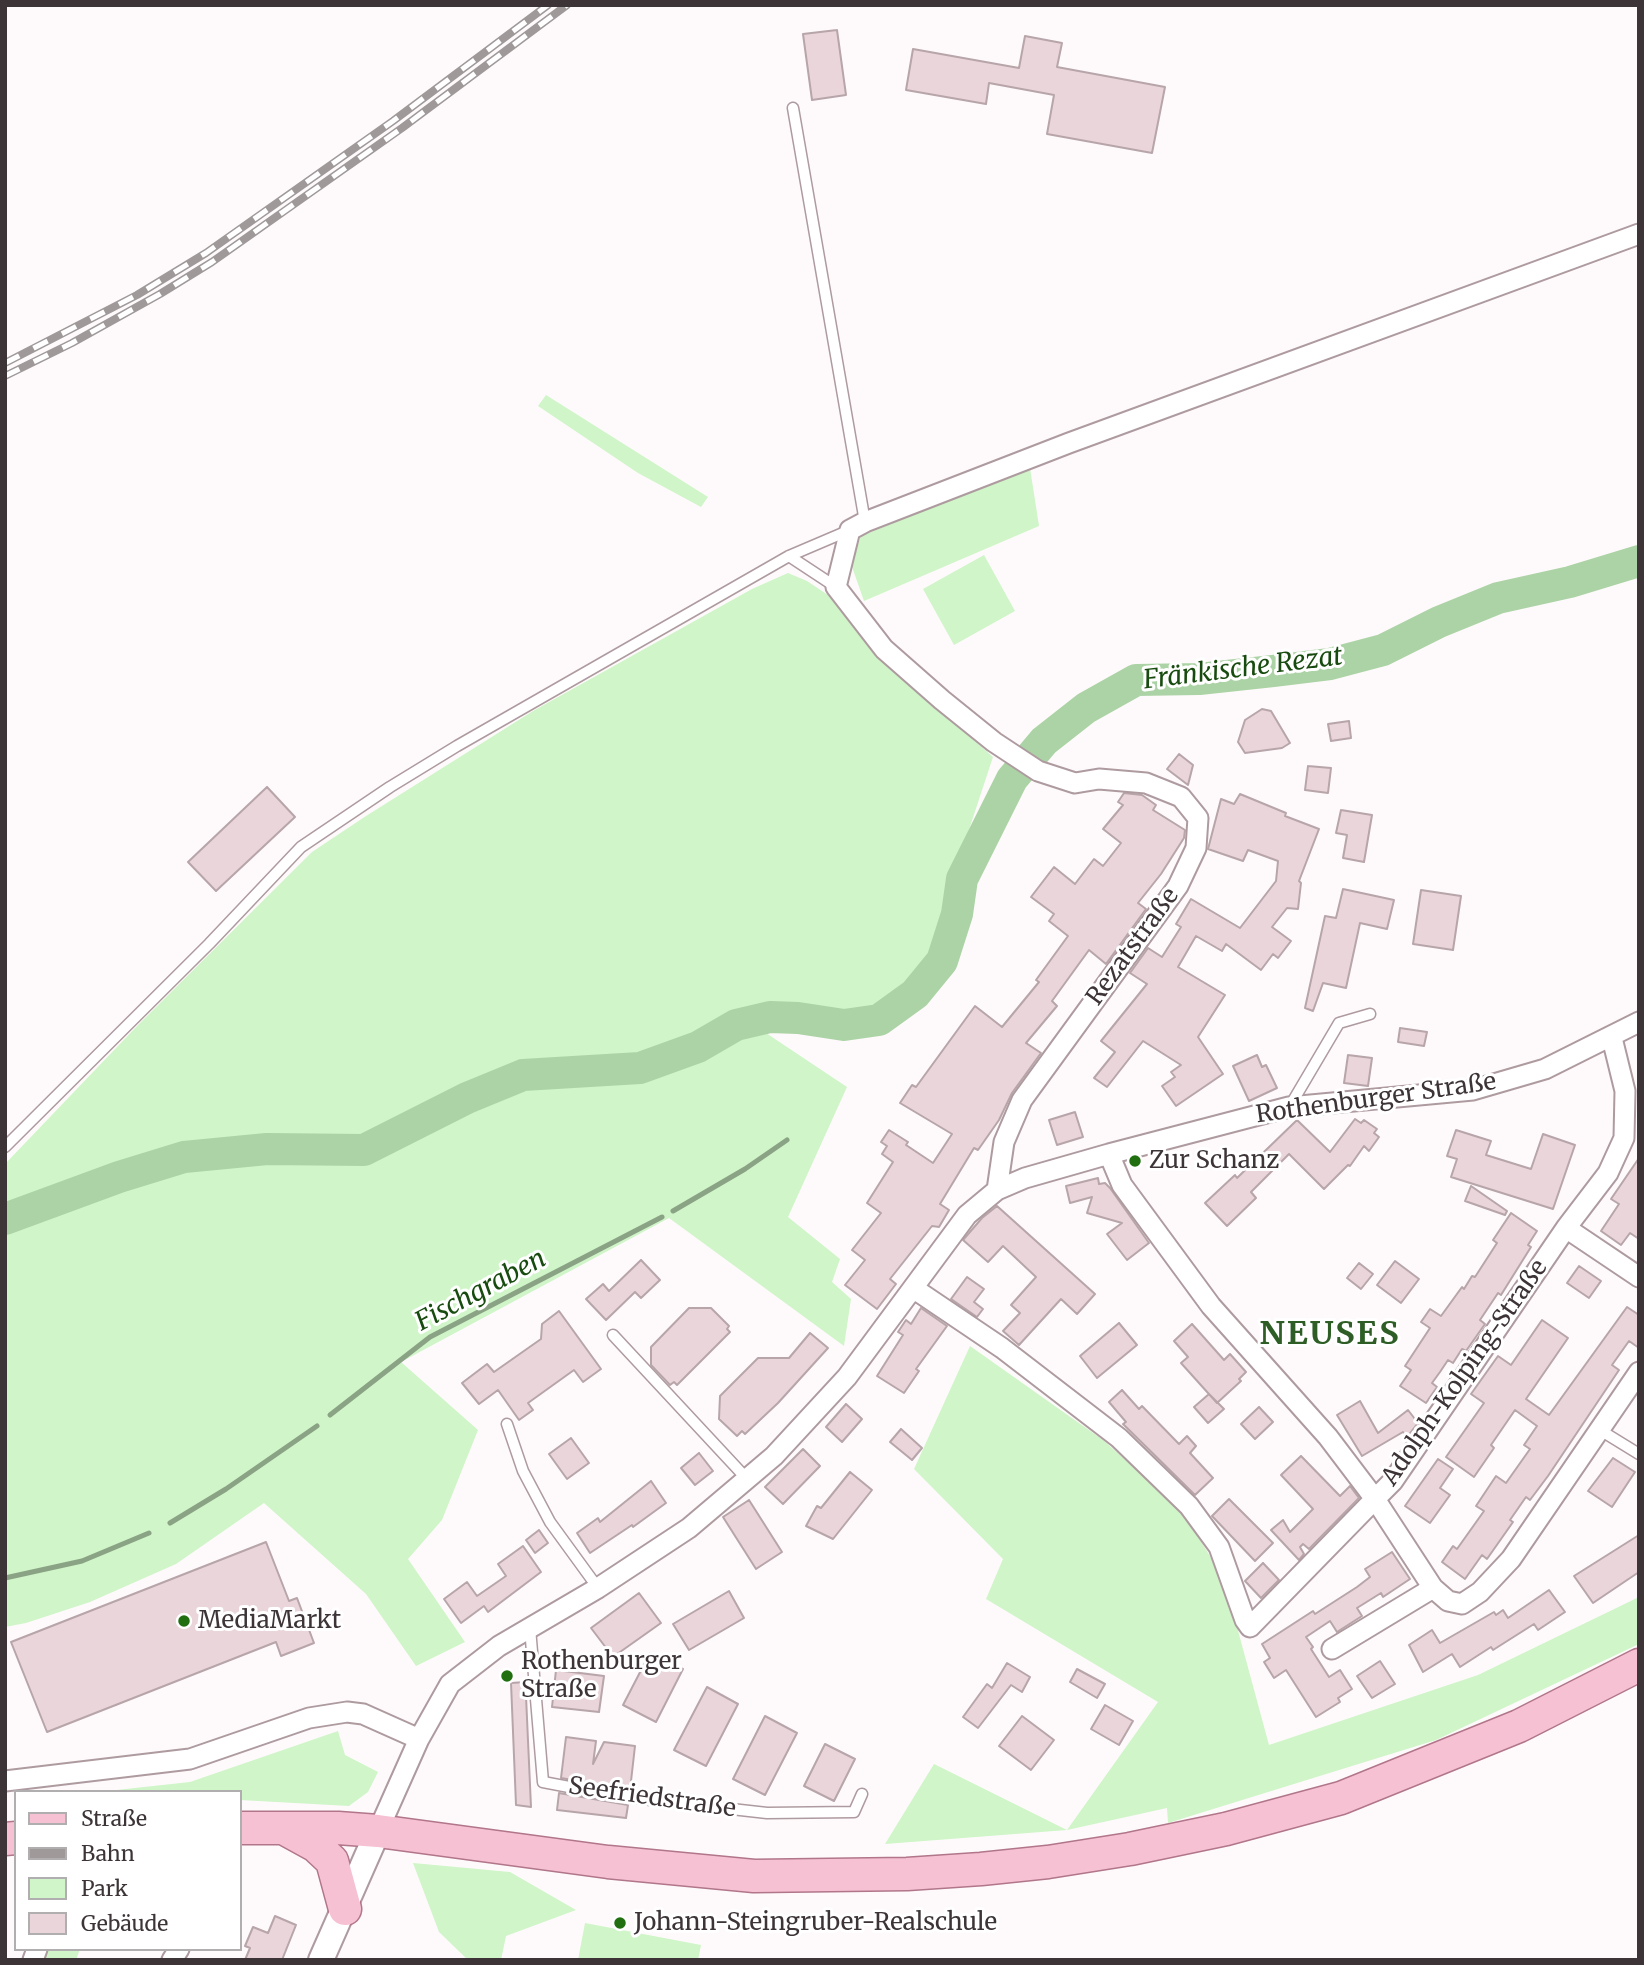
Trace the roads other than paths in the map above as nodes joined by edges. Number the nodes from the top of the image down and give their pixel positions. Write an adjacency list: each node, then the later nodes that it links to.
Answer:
1 (793, 108): 3 (lane)
2 (1639, 234): 3 (street)
3 (857, 526): 4 (lane); 5 (street)
4 (789, 556): 5 (lane); 10 (lane)
5 (836, 587): 12 (street, Rezatstraße)
6 (1370, 1014): 9 (lane)
7 (1639, 1022): 8 (street, Rothenburger Straße)
8 (1612, 1038): 9 (street, Rothenburger Straße); 13 (street, Adolph-Kolping-Straße)
9 (1289, 1107): 11 (street, Rothenburger Straße)
10 (5, 1147)
11 (1110, 1154): 12 (street, Rothenburger Straße); 22 (street)
12 (997, 1190): 15 (street, Rothenburger Straße)
13 (1566, 1228): 14 (street); 22 (street, Adolph-Kolping-Straße)
14 (1639, 1277)
15 (913, 1288): 21 (street, Rothenburger Straße); 22 (street)
16 (613, 1335): 21 (lane)
17 (1639, 1372): 19 (street, Adolph-Kolping-Straße)
18 (507, 1424): 23 (lane)
19 (1600, 1430): 20 (lane); 24 (street, Adolph-Kolping-Straße)
20 (1639, 1454)
21 (747, 1479): 23 (street, Rothenburger Straße)
22 (1375, 1499): 24 (street, Adolph-Kolping-Straße)
23 (598, 1588): 25 (street, Rothenburger Straße)
24 (1433, 1588): 26 (street)
25 (530, 1628): 28 (street, Rothenburger Straße); 30 (lane, Seefriedstraße)
26 (1332, 1649)
27 (1639, 1665): 33 (main road)
28 (419, 1739): 29 (street); 33 (street, Rothenburger Straße)
29 (5, 1781)
30 (862, 1794)
31 (242, 1828): 32 (main road)
32 (284, 1828): 33 (main road); 34 (main road)
33 (378, 1831): 34 (street)
34 (345, 1909): 35 (street)
35 (321, 1960)

